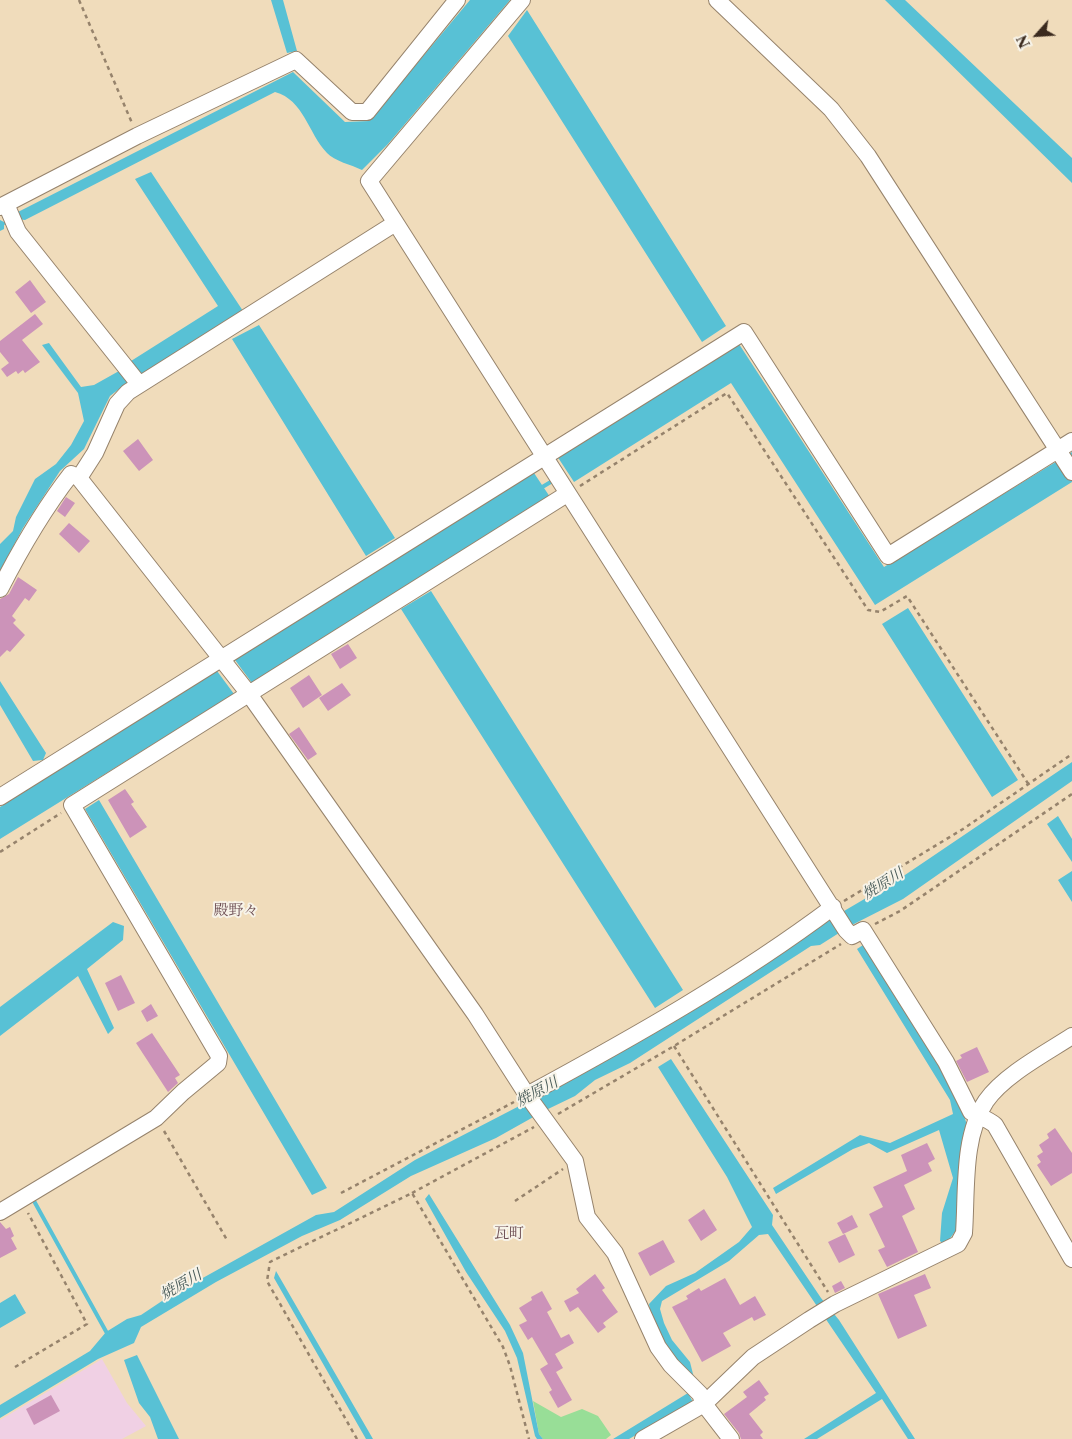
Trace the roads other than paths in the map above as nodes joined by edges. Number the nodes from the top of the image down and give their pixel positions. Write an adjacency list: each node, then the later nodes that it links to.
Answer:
1 (457, 0): 4 (street)
2 (522, 0): 5 (street)
3 (717, 0): 8 (street)
4 (5, 208): 6 (street)
5 (394, 224): 6 (street); 9 (street)
6 (133, 377): 11 (street)
7 (1072, 441): 8 (street)
8 (1058, 450): 9 (street); 10 (street)
9 (545, 457): 12 (street); 14 (street)
10 (1072, 472)
11 (79, 478): 13 (street); 14 (street)
12 (566, 492): 15 (street); 17 (street)
13 (0, 589)
14 (222, 658): 15 (street); 16 (street)
15 (249, 694): 19 (street); 21 (street)
16 (0, 798)
17 (835, 910): 19 (street); 20 (street)
18 (1072, 1036): 20 (street)
19 (526, 1095): 23 (street)
20 (979, 1117): 22 (street); 23 (street)
21 (0, 1212)
22 (1072, 1259)
23 (702, 1399): 24 (street); 25 (street)
24 (643, 1439)
25 (731, 1439)

